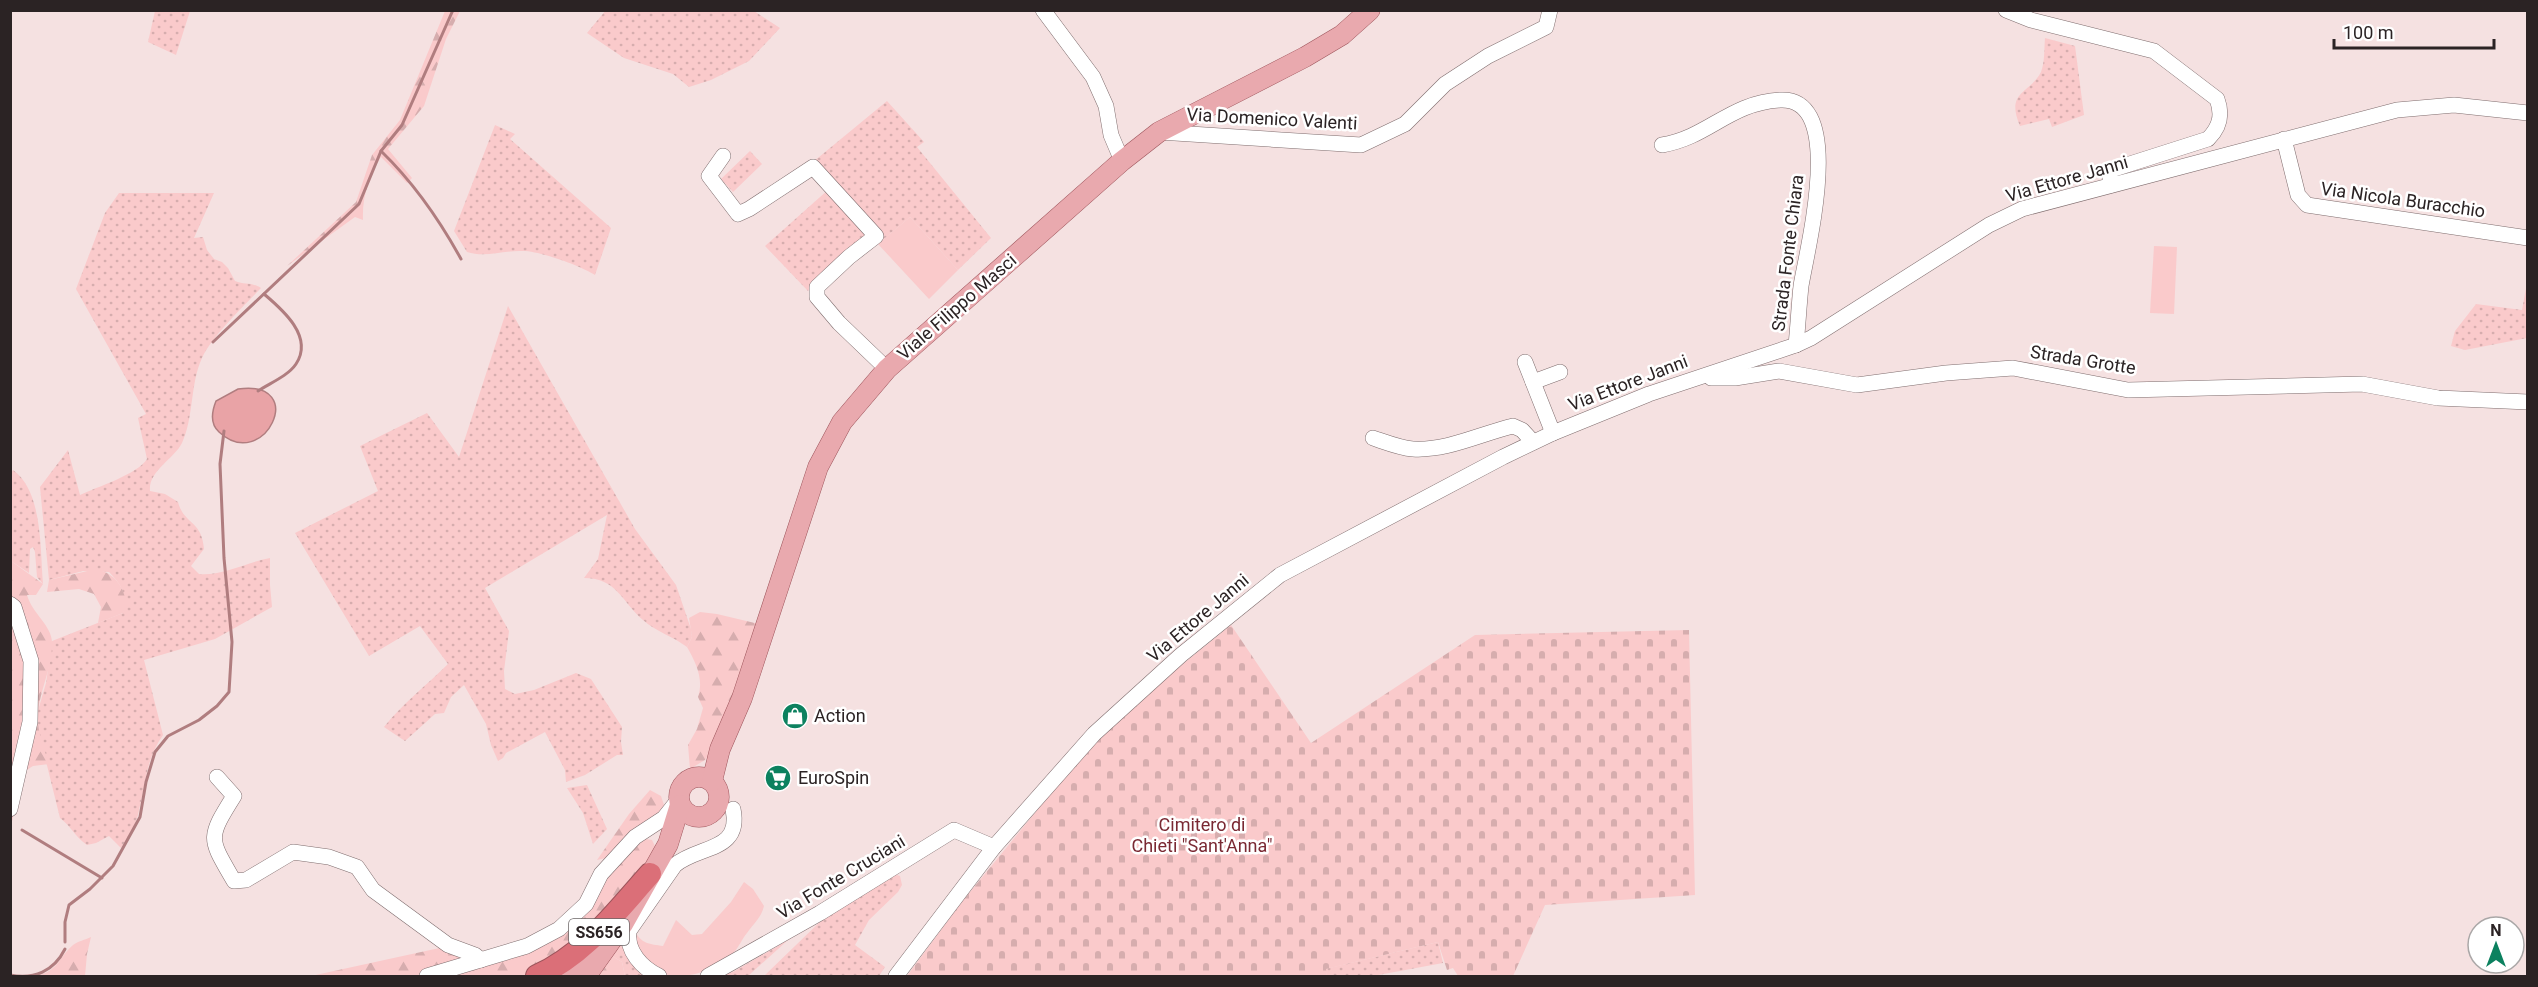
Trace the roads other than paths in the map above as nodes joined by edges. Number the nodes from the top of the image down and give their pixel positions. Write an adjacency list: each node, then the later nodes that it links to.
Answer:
1 (1043, 10): 10 (street)
2 (1370, 10): 6 (main road, Viale Filippo Masci)
3 (1550, 10): 6 (street, Via Domenico Valenti)
4 (2006, 10): 11 (street)
5 (2528, 113): 7 (street, Via Ettore Janni)
6 (1159, 132): 10 (main road, Viale Filippo Masci)
7 (2284, 140): 11 (street, Via Ettore Janni); 12 (street, Via Nicola Buracchio)
8 (1662, 145): 13 (street, Strada Fonte Chiara)
9 (723, 156): 15 (street)
10 (1122, 161): 15 (main road, Viale Filippo Masci)
11 (2110, 185): 13 (street, Via Ettore Janni)
12 (2528, 238)
13 (1796, 345): 17 (street, Via Ettore Janni)
14 (1525, 362): 18 (street)
15 (886, 369): 25 (main road, Viale Filippo Masci)
16 (1560, 372): 18 (street)
17 (1706, 375): 19 (street, Strada Grotte); 20 (street, Via Ettore Janni)
18 (1533, 382): 20 (street)
19 (2524, 401)
20 (1553, 433): 22 (street, Via Ettore Janni)
21 (1373, 438): 22 (street)
22 (1533, 442): 30 (street, Via Ettore Janni)
23 (10, 604): 27 (street)
24 (217, 777): 32 (street)
25 (704, 779): 26 (main road); 26 (main road)
26 (684, 807): 29 (street); 31 (main road)
27 (10, 809)
28 (733, 809): 37 (street)
29 (646, 831): 31 (street); 32 (street)
30 (994, 847): 38 (street, Via Fonte Cruciani); 39 (street, Via Ettore Janni)
31 (653, 869): 34 (highway, SS656); 35 (main road); 36 (main road)
32 (481, 960): 33 (street)
33 (427, 976)
34 (537, 976)
35 (570, 976)
36 (586, 976)
37 (659, 976)
38 (708, 976)
39 (896, 976)

